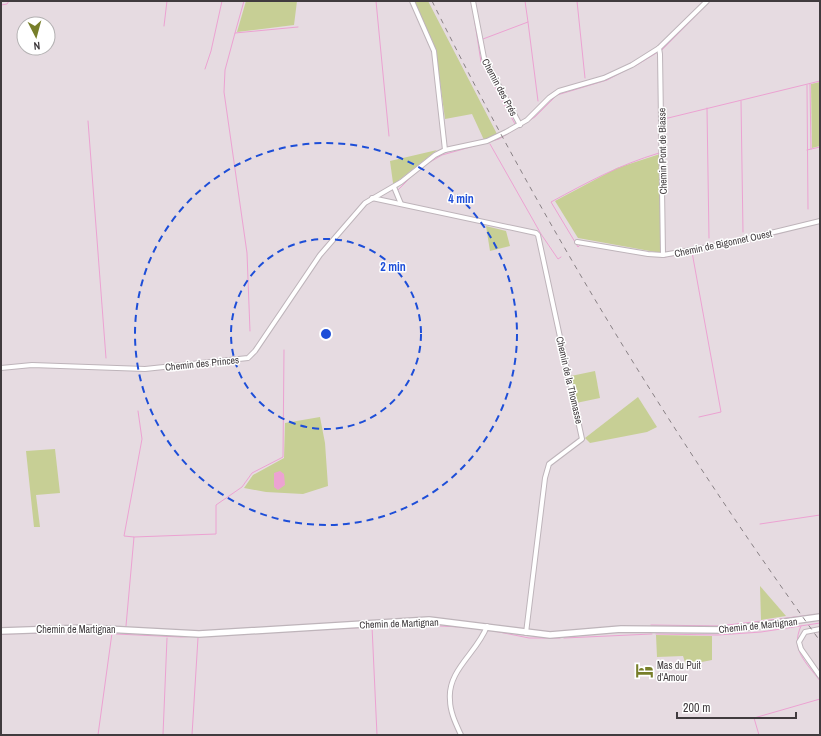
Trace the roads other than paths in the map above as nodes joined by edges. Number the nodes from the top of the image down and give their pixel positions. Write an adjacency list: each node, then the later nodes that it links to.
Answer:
1 (412, 1): 6 (street)
2 (473, 1): 5 (street, Chemin des Prés)
3 (707, 1): 4 (street, Chemin des Princes)
4 (658, 48): 5 (street, Chemin des Princes); 12 (street, Chemin Pont de Biasse)
5 (520, 124): 6 (street, Chemin des Princes)
6 (446, 150): 7 (street, Chemin des Princes)
7 (394, 187): 8 (street, Chemin des Princes); 9 (street)
8 (372, 198): 9 (street); 13 (street, Chemin des Princes)
9 (401, 204): 18 (street, Chemin de la Thomasse)
10 (820, 221): 12 (street, Chemin de Bigonnet Ouest)
11 (578, 242): 12 (street, Chemin de Bigonnet Ouest)
12 (663, 255)
13 (1, 368)
14 (820, 617): 18 (main road, Chemin de Martignan)
15 (487, 626): 17 (main road, Chemin de Martignan); 18 (main road, Chemin de Martignan); 20 (street)
16 (820, 629): 19 (street)
17 (1, 631)
18 (526, 633)
19 (820, 676)
20 (461, 735)

